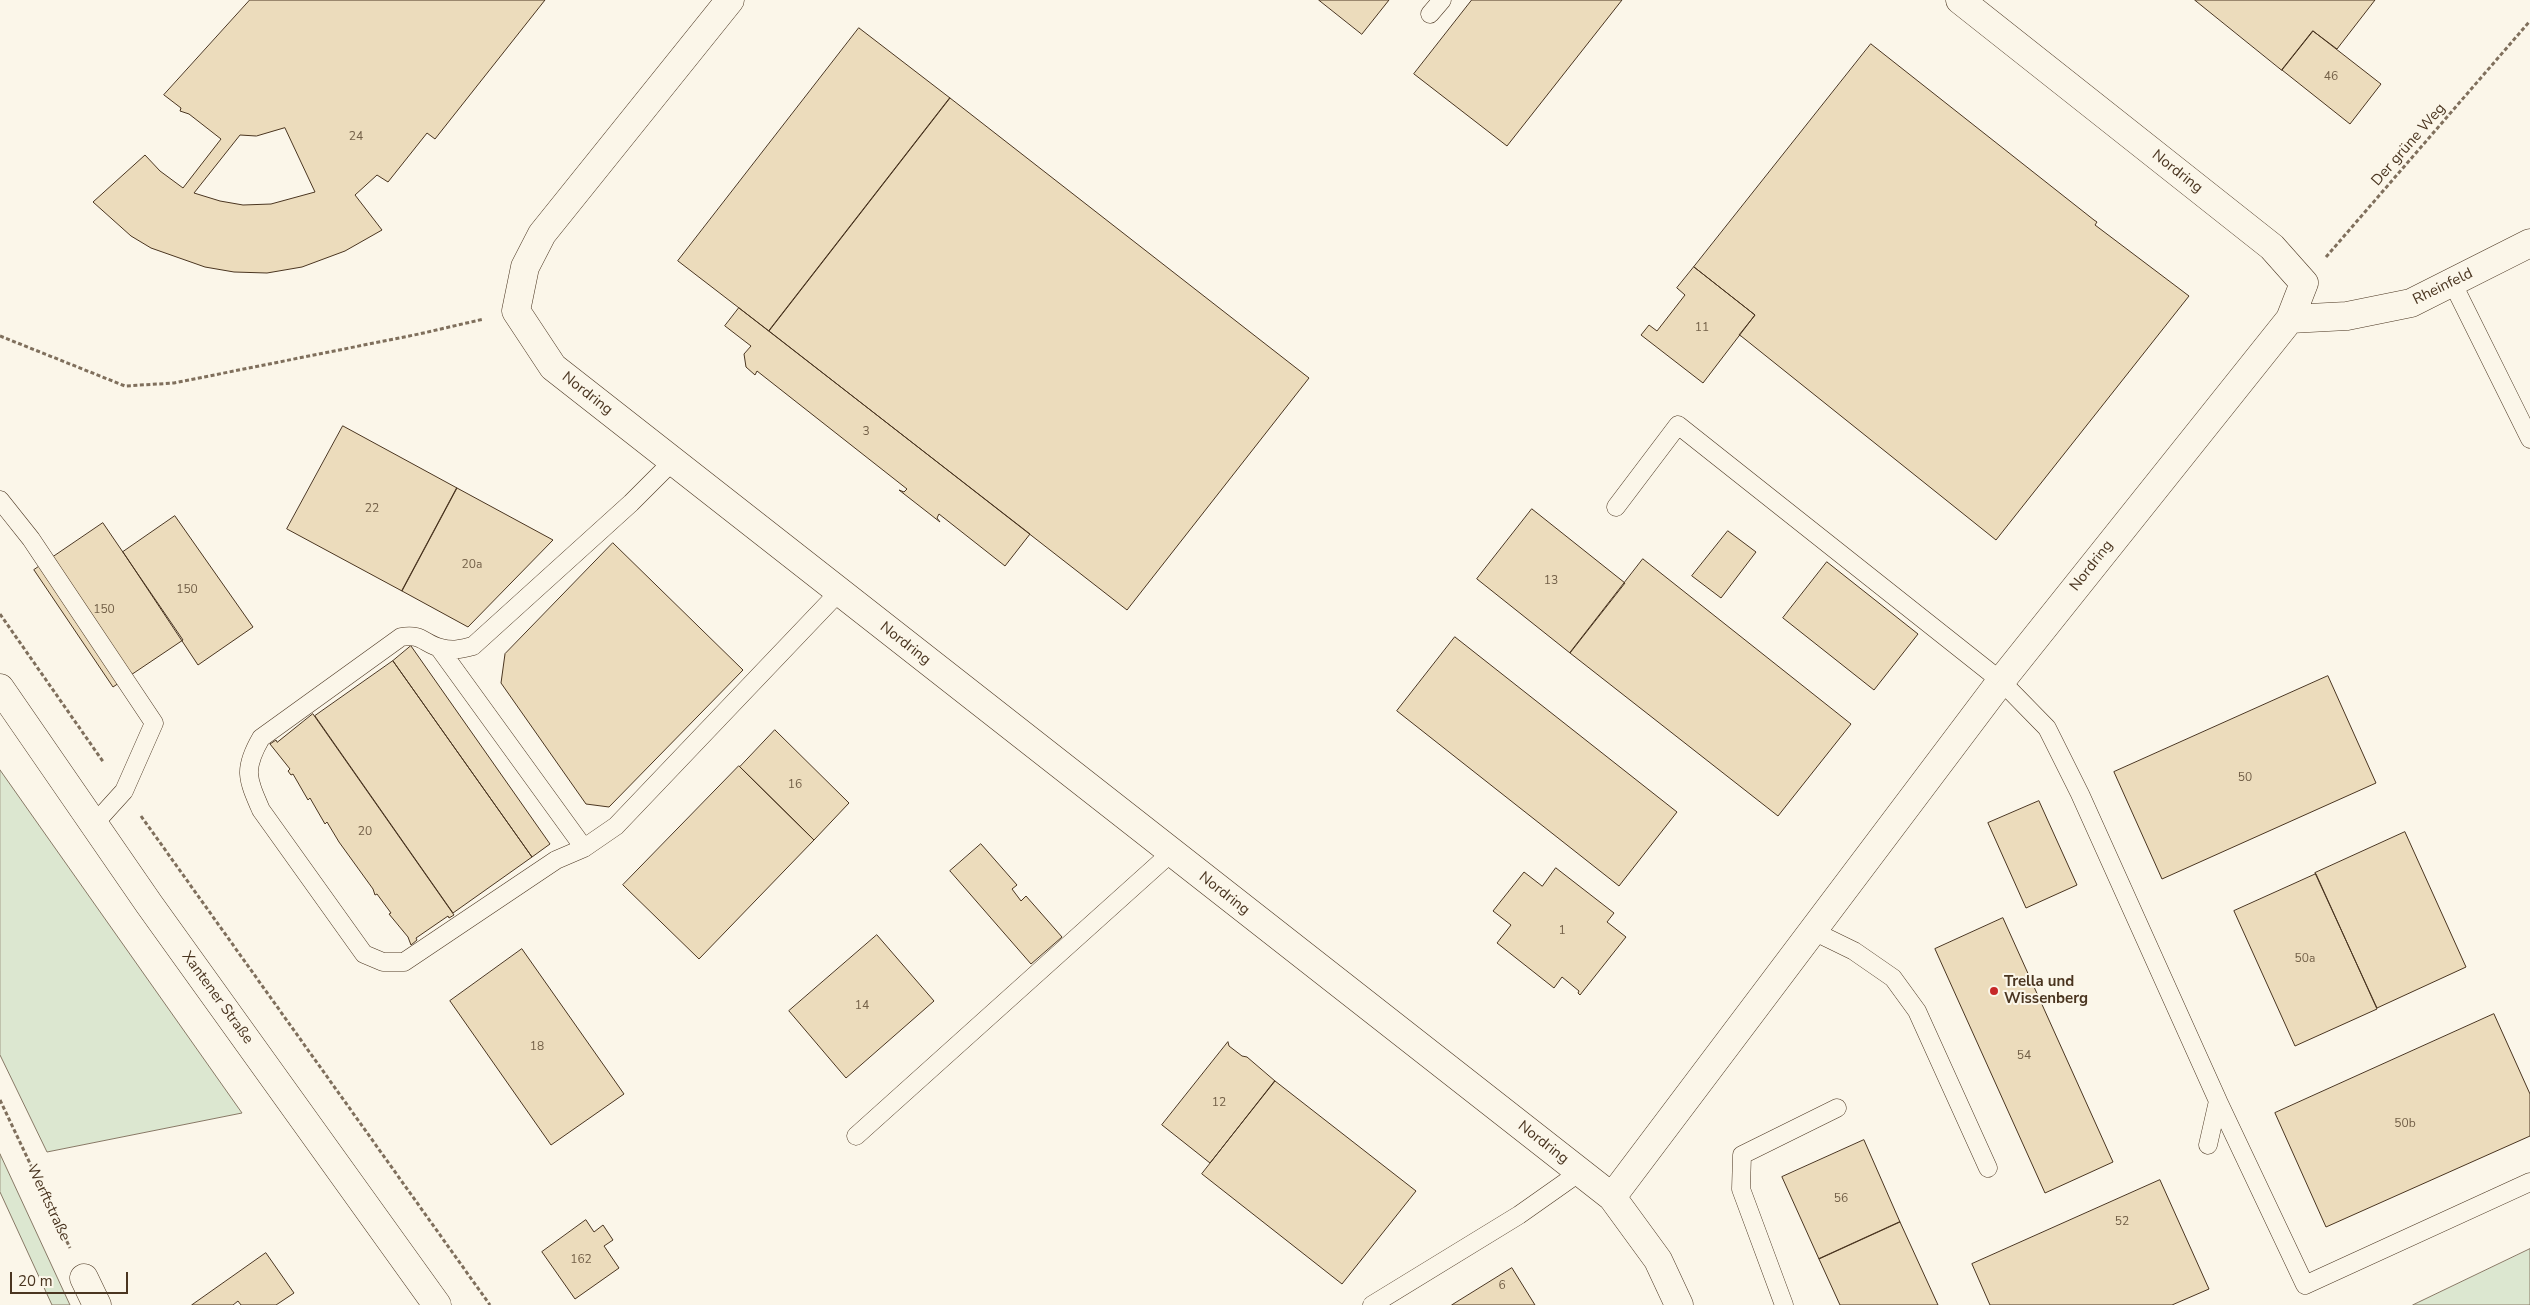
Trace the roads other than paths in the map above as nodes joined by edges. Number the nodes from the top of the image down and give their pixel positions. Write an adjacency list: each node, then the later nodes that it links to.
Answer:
1 (730, 0): 9 (street, Nordring)
2 (1442, 0): 4 (lane)
3 (1966, 2): 7 (street, Nordring)
4 (1430, 14)
5 (2530, 243): 6 (street, Rheinfeld)
6 (2452, 282): 7 (street, Rheinfeld); 8 (lane)
7 (2290, 319): 14 (street, Nordring)
8 (2530, 439)
9 (673, 461): 12 (street, Nordring); 13 (lane)
10 (0, 500): 16 (lane)
11 (1616, 507): 14 (lane)
12 (839, 592): 17 (lane); 18 (street, Nordring)
13 (439, 648): 17 (lane); 17 (lane)
14 (2001, 681): 19 (street, Nordring); 20 (lane)
15 (0, 688): 16 (street, Xantener Straße)
16 (95, 823): 30 (street, Xantener Straße)
17 (584, 848)
18 (1172, 852): 22 (lane); 25 (street, Nordring)
19 (1813, 931): 24 (lane); 27 (street, Nordring)
20 (2218, 1101): 23 (lane); 26 (lane)
21 (1837, 1108): 33 (lane)
22 (856, 1136)
23 (2208, 1145)
24 (1988, 1168)
25 (1580, 1172): 27 (street, Nordring); 31 (lane)
26 (2530, 1182)
27 (1612, 1197): 32 (street, Nordring)
28 (84, 1278): 29 (street)
29 (97, 1305)
30 (437, 1305)
31 (1372, 1305)
32 (1679, 1305)
33 (1784, 1305)

